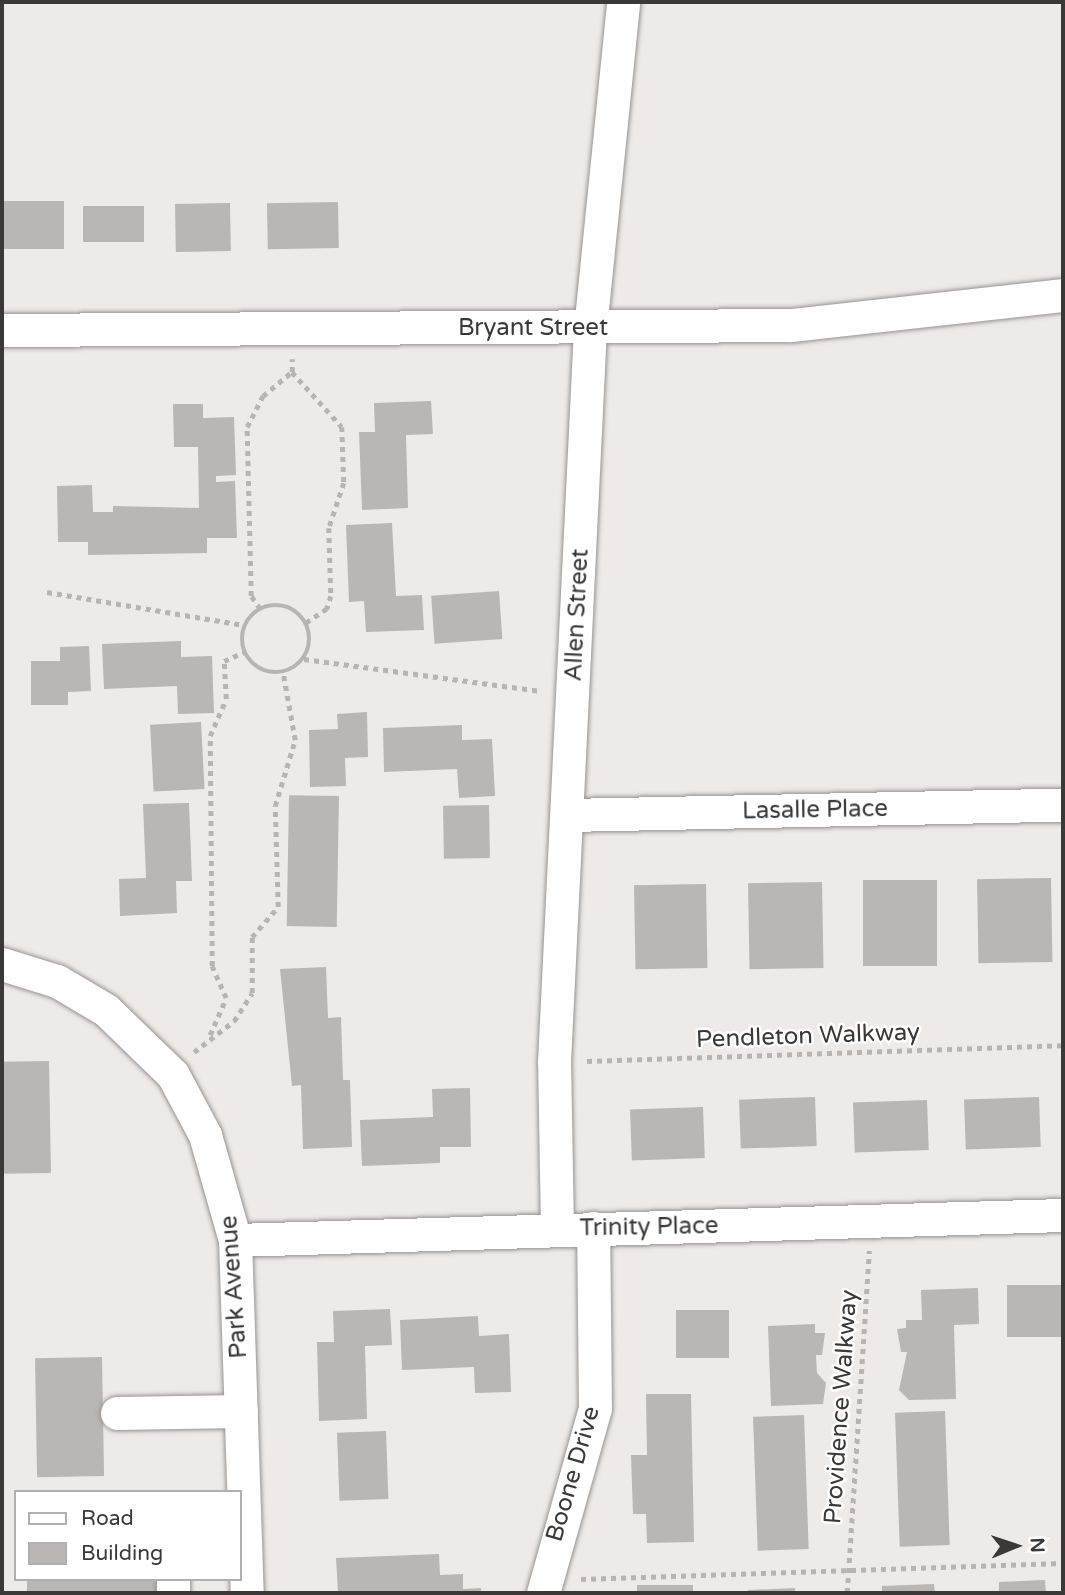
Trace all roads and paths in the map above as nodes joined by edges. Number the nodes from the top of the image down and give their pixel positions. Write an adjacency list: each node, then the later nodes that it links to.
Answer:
1 (622, 2): 4 (street, Allen Street)
2 (1063, 295): 4 (street, Bryant Street)
3 (294, 326): 4 (street, Bryant Street); 5 (street, Bryant Street); 6 (path)
4 (590, 329): 14 (street, Allen Street)
5 (2, 330)
6 (292, 372): 8 (path); 9 (path)
7 (47, 592): 10 (path)
8 (260, 609): 9 (path); 10 (path)
9 (306, 623): 12 (path)
10 (245, 625): 11 (path)
11 (244, 652): 13 (path); 18 (path)
12 (304, 659): 13 (path); 14 (path)
13 (283, 673): 18 (path)
14 (573, 694): 16 (street, Allen Street)
15 (1063, 805): 16 (street, Lasalle Place)
16 (567, 815): 20 (street, Allen Street)
17 (2, 964): 21 (street, Park Avenue)
18 (207, 1039): 21 (path)
19 (1063, 1045): 20 (path, Pendleton Walkway)
20 (554, 1062): 25 (street, Allen Street)
21 (173, 1075): 26 (street, Park Avenue)
22 (1063, 1215): 23 (street, Trinity Place)
23 (871, 1222): 24 (street, Trinity Place); 32 (path, Providence Walkway)
24 (593, 1228): 25 (street, Trinity Place); 33 (street, Boone Drive)
25 (557, 1229): 26 (street, Trinity Place)
26 (235, 1240): 27 (street, Park Avenue)
27 (241, 1411): 28 (street); 29 (street, Park Avenue)
28 (117, 1413)
29 (242, 1490)
30 (242, 1519): 34 (street, Park Avenue)
31 (1063, 1563): 32 (path)
32 (848, 1566): 33 (path); 35 (path, Providence Walkway)
33 (543, 1587)
34 (247, 1593)
35 (847, 1593)

